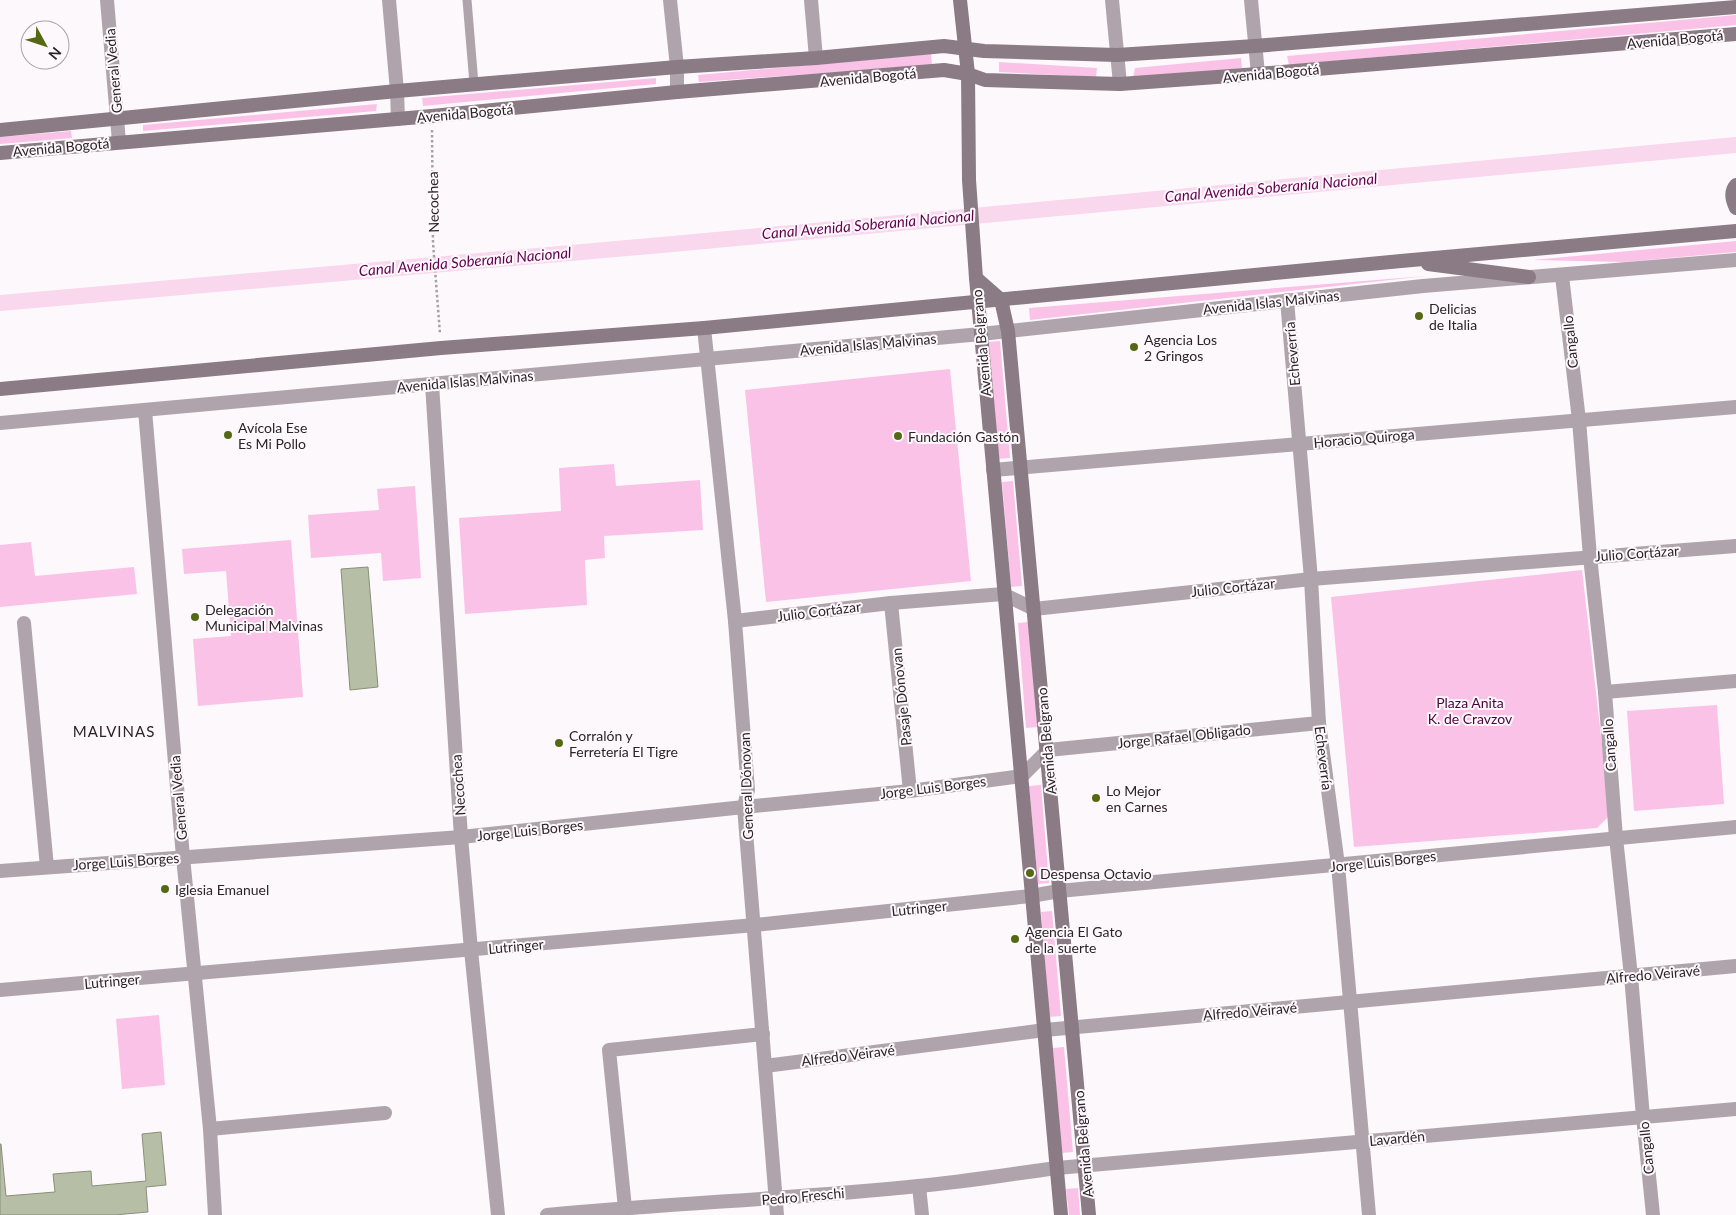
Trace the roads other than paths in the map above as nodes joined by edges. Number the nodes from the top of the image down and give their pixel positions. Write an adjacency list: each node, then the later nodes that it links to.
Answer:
1 (106, 0): 23 (street, General Vedia)
2 (389, 0): 20 (street)
3 (467, 0): 18 (lane)
4 (670, 0): 15 (street)
5 (811, 0): 14 (street)
6 (960, 0): 12 (main road, Avenida Belgrano)
7 (1112, 0): 13 (street)
8 (1251, 0): 11 (street)
9 (1736, 7): 11 (main road, Avenida Bogotá)
10 (1736, 34): 17 (main road, Avenida Bogotá)
11 (1256, 46): 13 (main road, Avenida Bogotá); 17 (street)
12 (965, 49): 13 (main road, Avenida Bogotá); 14 (main road, Avenida Bogotá); 16 (main road, Avenida Belgrano)
13 (1117, 55): 19 (street)
14 (816, 58): 15 (main road, Avenida Bogotá)
15 (677, 67): 18 (main road, Avenida Bogotá); 21 (street)
16 (968, 74): 19 (main road, Avenida Bogotá); 21 (main road, Avenida Bogotá); 34 (main road, Avenida Belgrano)
17 (1258, 74): 19 (main road, Avenida Bogotá)
18 (474, 84): 20 (main road, Avenida Bogotá)
19 (1120, 84)
20 (397, 91): 22 (street); 23 (main road, Avenida Bogotá)
21 (677, 92): 22 (main road, Avenida Bogotá)
22 (398, 119): 25 (main road, Avenida Bogotá)
23 (117, 120): 24 (main road, Avenida Bogotá); 25 (street, General Vedia)
24 (0, 130)
25 (119, 142): 26 (main road, Avenida Bogotá)
26 (0, 153)
27 (1736, 185): 28 (main road)
28 (1736, 208)
29 (1736, 231): 31 (main road, Avenida Islas Malvinas)
30 (1736, 260): 33 (street, Avenida Islas Malvinas)
31 (1401, 261): 32 (main road); 35 (main road, Avenida Islas Malvinas)
32 (1529, 276): 33 (street, Avenida Islas Malvinas); 36 (street, Avenida Islas Malvinas)
33 (1562, 276): 46 (street, Cangallo)
34 (976, 278): 35 (main road, Avenida Belgrano); 37 (main road, Avenida Belgrano)
35 (1001, 300): 37 (main road, Avenida Islas Malvinas); 39 (main road, Avenida Belgrano)
36 (1287, 300): 39 (street, Avenida Islas Malvinas); 48 (street, Echeverría)
37 (978, 302): 38 (main road, Avenida Islas Malvinas); 40 (main road, Avenida Belgrano)
38 (704, 328): 41 (street, General Dónovan); 43 (main road, Avenida Islas Malvinas)
39 (1008, 331): 40 (street, Avenida Islas Malvinas); 49 (main road, Avenida Belgrano)
40 (981, 334): 41 (street, Avenida Islas Malvinas); 50 (main road, Avenida Belgrano)
41 (707, 358): 42 (street, Avenida Islas Malvinas); 57 (street, General Dónovan)
42 (432, 384): 45 (street, Avenida Islas Malvinas); 67 (street, Necochea)
43 (0, 389)
44 (1736, 407): 46 (street, Horacio Quiroga)
45 (145, 410): 47 (street, Avenida Islas Malvinas); 69 (street, General Vedia)
46 (1579, 420): 48 (street, Horacio Quiroga); 52 (street, Cangallo)
47 (0, 423)
48 (1299, 444): 49 (street, Horacio Quiroga); 53 (street, Echeverría)
49 (1021, 468): 50 (street, Horacio Quiroga); 56 (main road, Avenida Belgrano)
50 (993, 470): 54 (main road, Avenida Belgrano)
51 (1736, 546): 52 (street, Julio Cortázar)
52 (1590, 557): 53 (street, Julio Cortázar); 60 (street, Cangallo)
53 (1311, 579): 56 (street, Julio Cortázar); 61 (street, Echeverría)
54 (1004, 594): 55 (street, Julio Cortázar); 56 (street); 63 (main road, Avenida Belgrano)
55 (892, 603): 57 (street, Julio Cortázar); 64 (street, Pasaje Dónovan)
56 (1034, 609): 62 (main road, Avenida Belgrano)
57 (735, 621): 65 (street, General Dónovan)
58 (24, 623): 71 (street)
59 (1736, 681): 60 (street)
60 (1605, 692): 68 (street, Cangallo)
61 (1320, 723): 62 (street, Jorge Rafael Obligado); 70 (street, Echeverría)
62 (1048, 750): 63 (street); 73 (main road, Avenida Belgrano)
63 (1022, 776): 64 (street, Jorge Luis Borges); 74 (main road, Avenida Belgrano)
64 (910, 791): 65 (street, Jorge Luis Borges)
65 (744, 807): 67 (street, Jorge Luis Borges); 75 (street, General Dónovan)
66 (1736, 827): 68 (street, Jorge Luis Borges)
67 (461, 837): 69 (street, Jorge Luis Borges); 76 (street, Necochea)
68 (1616, 838): 70 (street, Jorge Luis Borges); 79 (street, Cangallo)
69 (183, 857): 71 (street, Jorge Luis Borges); 78 (street, General Vedia)
70 (1338, 865): 73 (street, Jorge Luis Borges); 81 (street, Echeverría)
71 (47, 867): 72 (street, Jorge Luis Borges)
72 (0, 871)
73 (1059, 891): 74 (street, Jorge Luis Borges); 82 (main road, Avenida Belgrano)
74 (1031, 896): 75 (street, Lutringer); 83 (main road, Avenida Belgrano)
75 (755, 925): 76 (street, Lutringer); 84 (street, General Dónovan)
76 (471, 950): 78 (street, Lutringer); 97 (street, Necochea)
77 (1736, 966): 79 (street, Alfredo Veiravé)
78 (195, 974): 80 (street, Lutringer); 89 (street, General Vedia)
79 (1631, 976): 81 (street, Alfredo Veiravé); 88 (street, Cangallo)
80 (0, 990)
81 (1349, 1002): 82 (street, Alfredo Veiravé); 90 (street, Echeverría)
82 (1072, 1028): 83 (street, Alfredo Veiravé); 91 (main road, Avenida Belgrano)
83 (1045, 1030): 85 (street, Alfredo Veiravé); 92 (main road, Avenida Belgrano)
84 (763, 1034): 85 (street, General Dónovan); 95 (street)
85 (765, 1066): 94 (street, General Dónovan)
86 (1736, 1109): 88 (street, Lavardén)
87 (384, 1114): 89 (street)
88 (1643, 1117): 90 (street, Lavardén); 104 (street, Cangallo)
89 (210, 1129): 96 (street, General Vedia)
90 (1361, 1141): 91 (street, Lavardén); 103 (street, Echeverría)
91 (1084, 1166): 92 (street, Lavardén); 102 (main road, Avenida Belgrano)
92 (1057, 1168): 93 (street, Pedro Freschi); 101 (main road, Avenida Belgrano)
93 (919, 1186): 94 (street, Pedro Freschi); 100 (street)
94 (776, 1199): 95 (street, Pedro Freschi); 99 (street, General Dónovan)
95 (625, 1208): 98 (street, Pedro Freschi)
96 (215, 1215)
97 (498, 1215)
98 (547, 1215)
99 (777, 1215)
100 (922, 1215)
101 (1061, 1215)
102 (1089, 1215)
103 (1369, 1215)
104 (1653, 1215)

